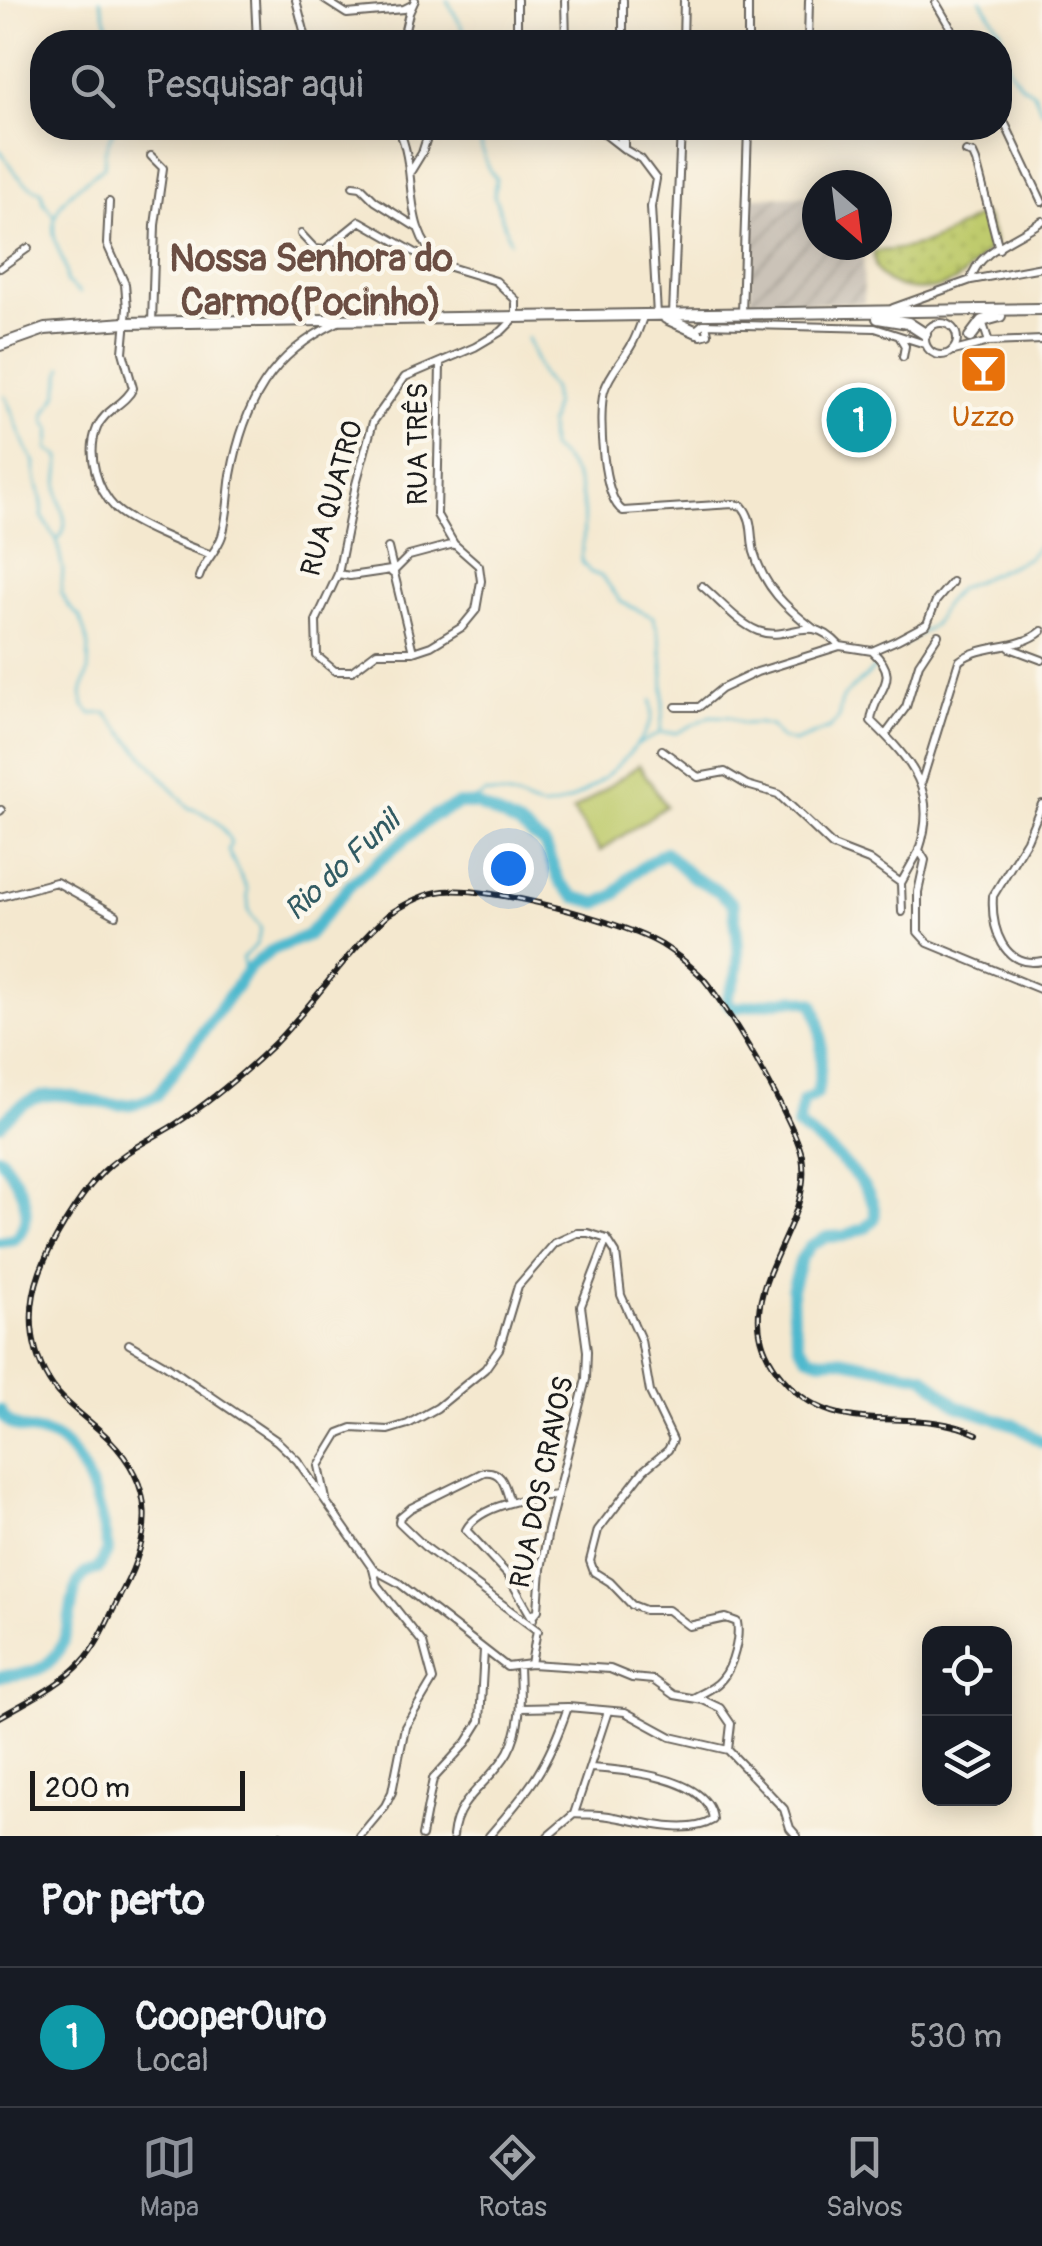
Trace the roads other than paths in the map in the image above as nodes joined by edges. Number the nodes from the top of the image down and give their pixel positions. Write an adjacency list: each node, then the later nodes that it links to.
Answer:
1 (254, 0): 12 (street)
2 (296, 0): 13 (street)
3 (325, 0): 10 (street)
4 (518, 0): 15 (street)
5 (565, 0): 16 (street)
6 (622, 0): 17 (street)
7 (684, 0): 18 (street)
8 (748, 0): 19 (street)
9 (809, 0): 20 (street)
10 (414, 2): 14 (street)
11 (936, 3): 21 (street)
12 (256, 30)
13 (304, 30)
14 (406, 30)
15 (518, 30)
16 (566, 30)
17 (623, 30)
18 (683, 30)
19 (748, 30)
20 (808, 30)
21 (952, 30)
22 (1012, 138): 35 (street)
23 (402, 140): 32 (street)
24 (426, 140): 32 (street)
25 (613, 140): 29 (street)
26 (622, 140): 29 (street)
27 (680, 140): 51 (street)
28 (748, 140): 48 (street)
29 (624, 149): 51 (street)
30 (966, 152): 40 (street)
31 (151, 156): 57 (street)
32 (411, 170): 37 (street)
33 (353, 186): 37 (street)
34 (110, 202): 56 (street)
35 (1042, 202)
36 (1042, 221): 40 (street)
37 (418, 228): 41 (street)
38 (301, 234): 41 (street)
39 (28, 248): 43 (street)
40 (999, 249): 44 (street)
41 (446, 266): 52 (street)
42 (1042, 267): 44 (street)
43 (0, 268)
44 (971, 280): 46 (street)
45 (1042, 309): 47 (main road); 55 (main road)
46 (882, 312): 47 (main road); 49 (main road)
47 (939, 312): 54 (main road)
48 (742, 314): 49 (main road); 51 (main road)
49 (837, 314): 54 (main road)
50 (644, 315): 51 (main road); 52 (main road); 77 (street)
51 (663, 315): 58 (main road)
52 (516, 317): 53 (main road); 68 (street, RUA QUATRO)
53 (344, 320): 57 (main road); 71 (street)
54 (899, 321): 61 (main road)
55 (982, 321): 62 (main road); 64 (street)
56 (124, 323): 57 (main road); 65 (main road); 71 (street)
57 (152, 323)
58 (704, 329): 60 (street)
59 (956, 334): 61 (street); 62 (street); 66 (street)
60 (898, 335): 61 (street); 61 (street); 67 (street)
61 (922, 336): 66 (street)
62 (970, 337): 64 (street)
63 (1042, 340): 64 (street)
64 (990, 342): 66 (street)
65 (0, 345)
66 (950, 352)
67 (904, 356)
68 (440, 364): 69 (street, RUA TRÊS); 73 (street, RUA QUATRO)
69 (454, 544): 72 (street); 83 (street, RUA TRÊS)
70 (388, 548): 72 (street)
71 (209, 554): 74 (street)
72 (391, 572): 73 (street); 83 (street)
73 (338, 574): 83 (street, RUA QUATRO)
74 (199, 576)
75 (952, 582): 82 (street)
76 (702, 586): 77 (street)
77 (814, 629): 80 (street)
78 (1042, 631): 81 (street)
79 (938, 635): 86 (street)
80 (840, 646): 82 (street); 85 (street)
81 (1009, 648): 84 (street); 88 (street)
82 (872, 651): 86 (street)
83 (412, 652)
84 (1042, 660)
85 (676, 707)
86 (886, 735): 88 (street)
87 (662, 750): 91 (street)
88 (922, 781): 90 (street)
89 (1042, 804): 95 (street)
90 (919, 850): 91 (street); 96 (street)
91 (900, 883): 93 (street)
92 (0, 897): 94 (street)
93 (902, 912)
94 (116, 915)
95 (1041, 964)
96 (1042, 990)
97 (608, 1239): 99 (street, RUA DOS CRAVOS); 100 (street); 108 (street)
98 (129, 1344): 100 (street)
99 (557, 1495): 101 (street); 103 (street, RUA DOS CRAVOS)
100 (326, 1500): 102 (street)
101 (510, 1502): 103 (street); 104 (street)
102 (373, 1569): 105 (street); 117 (street)
103 (532, 1618): 104 (street)
104 (538, 1631): 106 (street)
105 (484, 1650): 107 (street); 118 (street)
106 (531, 1664): 107 (street); 108 (street)
107 (519, 1666): 110 (street)
108 (693, 1698): 112 (street)
109 (568, 1707): 110 (street); 111 (street); 120 (street)
110 (520, 1708): 119 (street)
111 (608, 1711): 112 (street); 113 (street)
112 (728, 1750): 122 (street)
113 (591, 1768): 114 (street); 114 (street)
114 (574, 1814): 121 (street)
115 (268, 1836): 116 (street)
116 (280, 1836)
117 (360, 1836)
118 (422, 1836)
119 (453, 1836)
120 (489, 1836)
121 (548, 1836)
122 (796, 1836)

